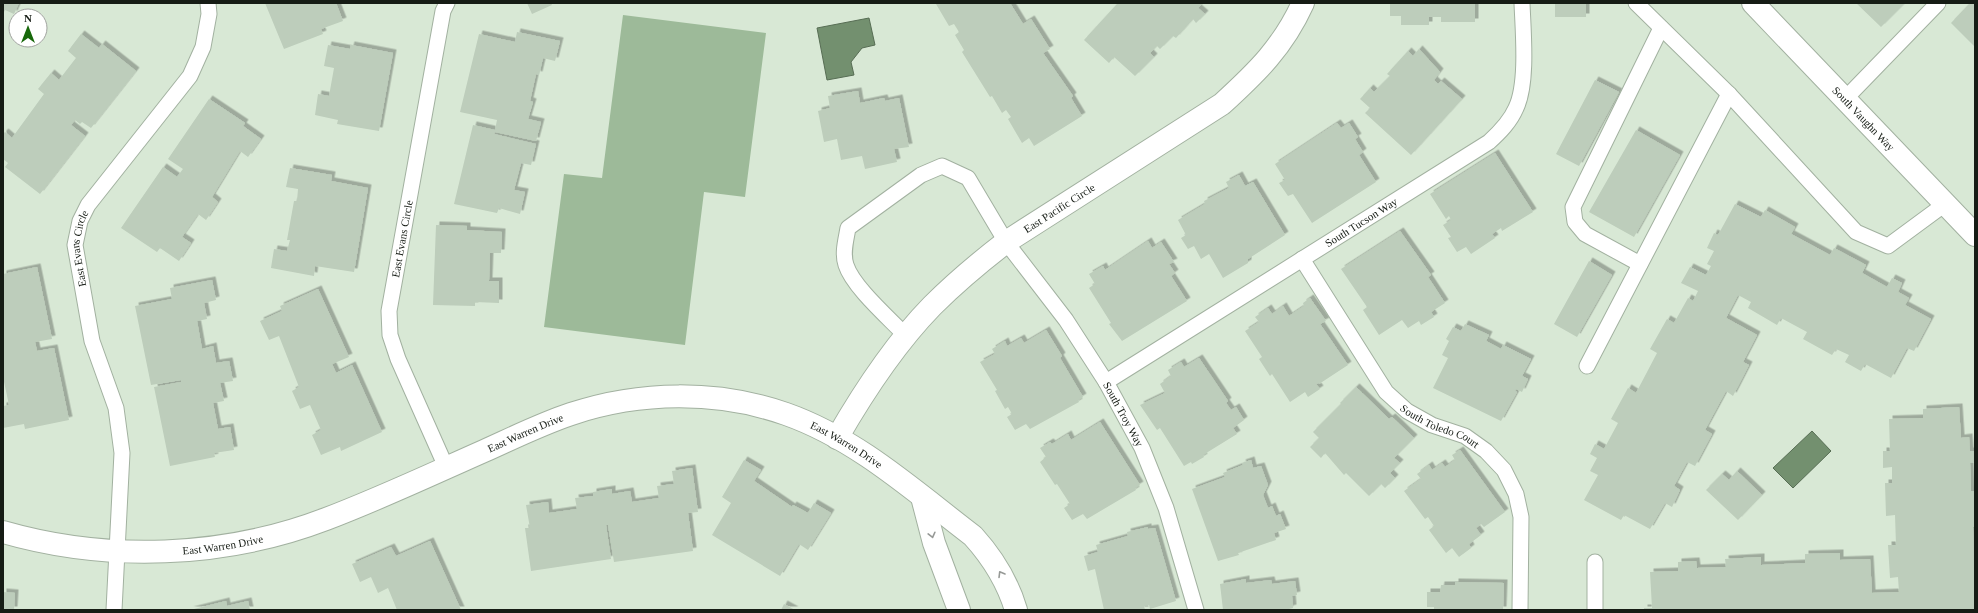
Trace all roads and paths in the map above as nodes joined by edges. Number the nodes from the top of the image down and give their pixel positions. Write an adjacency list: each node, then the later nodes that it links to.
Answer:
1 (208, 3): 23 (lane, East Evans Circle)
2 (447, 3): 20 (lane, East Evans Circle)
3 (1303, 3): 13 (street, East Pacific Circle)
4 (1522, 3): 14 (lane, South Tucson Way)
5 (1636, 3): 8 (lane)
6 (1753, 3): 10 (street, South Vaughn Way)
7 (1938, 3): 10 (lane)
8 (1661, 28): 9 (lane); 15 (lane)
9 (1729, 94): 11 (lane); 15 (lane)
10 (1845, 99): 11 (street, South Vaughn Way)
11 (1945, 204): 12 (street, South Vaughn Way)
12 (1975, 235)
13 (1006, 242): 16 (street, East Pacific Circle); 16 (lane, South Troy Way); 18 (lane, South Troy Way)
14 (1302, 259): 18 (lane, South Tucson Way); 29 (lane, South Toledo Court)
15 (1640, 264): 17 (lane)
16 (906, 336): 19 (street, East Pacific Circle)
17 (1587, 366)
18 (1106, 382): 28 (lane, South Troy Way)
19 (837, 438): 20 (street, East Warren Drive); 21 (street, East Warren Drive)
20 (446, 467): 23 (street, East Warren Drive)
21 (922, 498): 26 (street, one-way to 26); 27 (street, East Warren Drive, one-way to 21)
22 (3, 532): 23 (street, East Warren Drive)
23 (118, 551): 25 (lane)
24 (1595, 562): 30 (lane)
25 (114, 610)
26 (959, 610)
27 (1016, 610)
28 (1196, 610)
29 (1520, 610)
30 (1595, 610)

